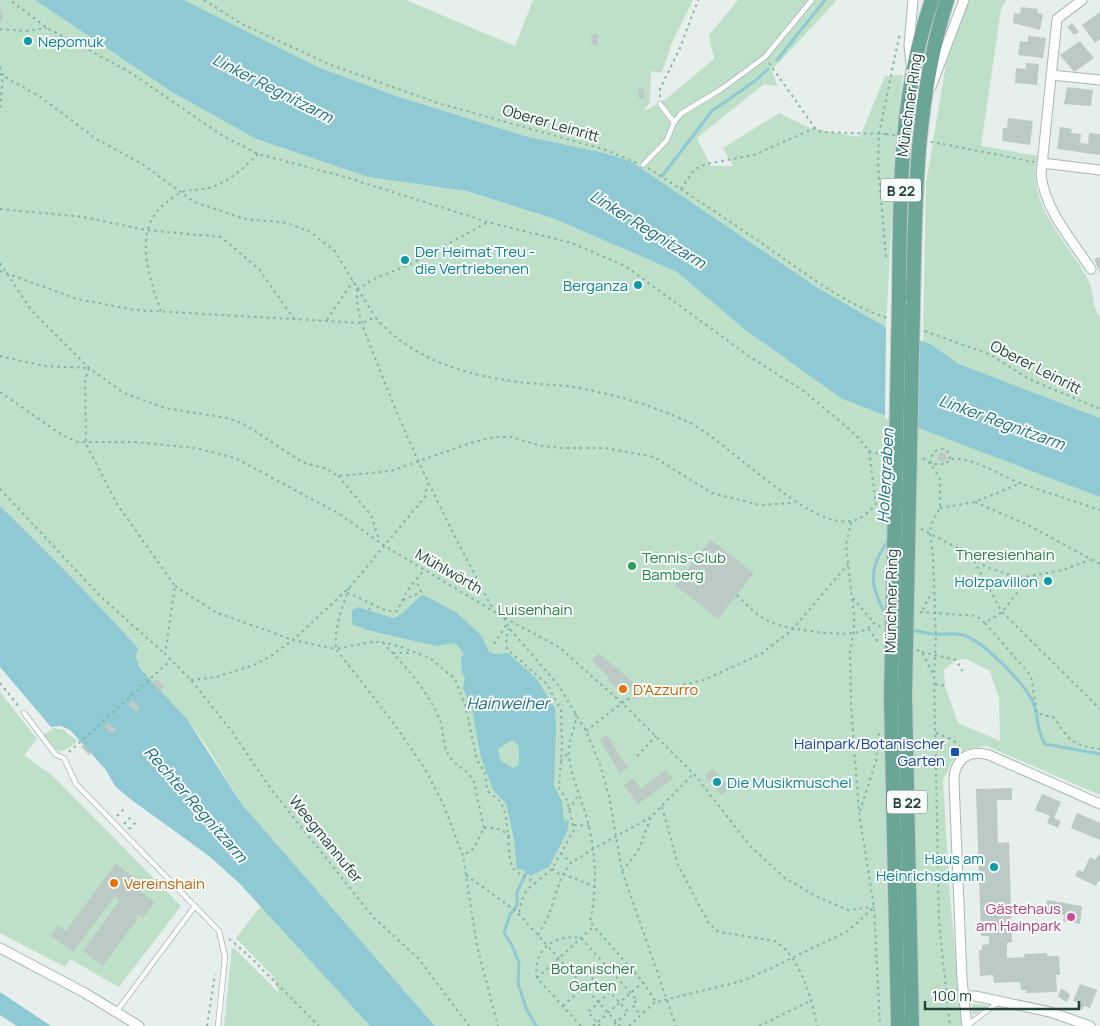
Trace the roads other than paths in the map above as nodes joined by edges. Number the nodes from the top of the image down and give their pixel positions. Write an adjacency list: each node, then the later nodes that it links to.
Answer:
1 (812, 0): 12 (lane)
2 (914, 0): 8 (street)
3 (932, 0): 8 (main road, Münchner Ring / B 22)
4 (947, 0): 11 (main road, Münchner Ring / B 22)
5 (964, 0): 11 (street)
6 (1082, 0): 7 (street)
7 (1051, 75): 9 (street); 13 (street)
8 (912, 79): 17 (main road, Münchner Ring / B 22, bridge)
9 (1100, 80)
10 (660, 104): 12 (lane)
11 (920, 118): 17 (main road, Münchner Ring / B 22, bridge)
12 (674, 122): 14 (lane)
13 (1042, 163): 15 (street); 16 (street)
14 (643, 165)
15 (1100, 170)
16 (1091, 269)
17 (898, 696): 27 (main road, Münchner Ring / B 22); 28 (main road, Münchner Ring / B 22)
18 (24, 713): 20 (lane)
19 (1100, 804): 22 (street)
20 (195, 906): 24 (lane); 26 (lane)
21 (0, 948): 24 (street)
22 (963, 996): 23 (street); 29 (street)
23 (1000, 1001): 29 (lane); 30 (street)
24 (117, 1011): 25 (street)
25 (139, 1026)
26 (218, 1026)
27 (898, 1026)
28 (912, 1026)
29 (966, 1026)
30 (1090, 1026)

